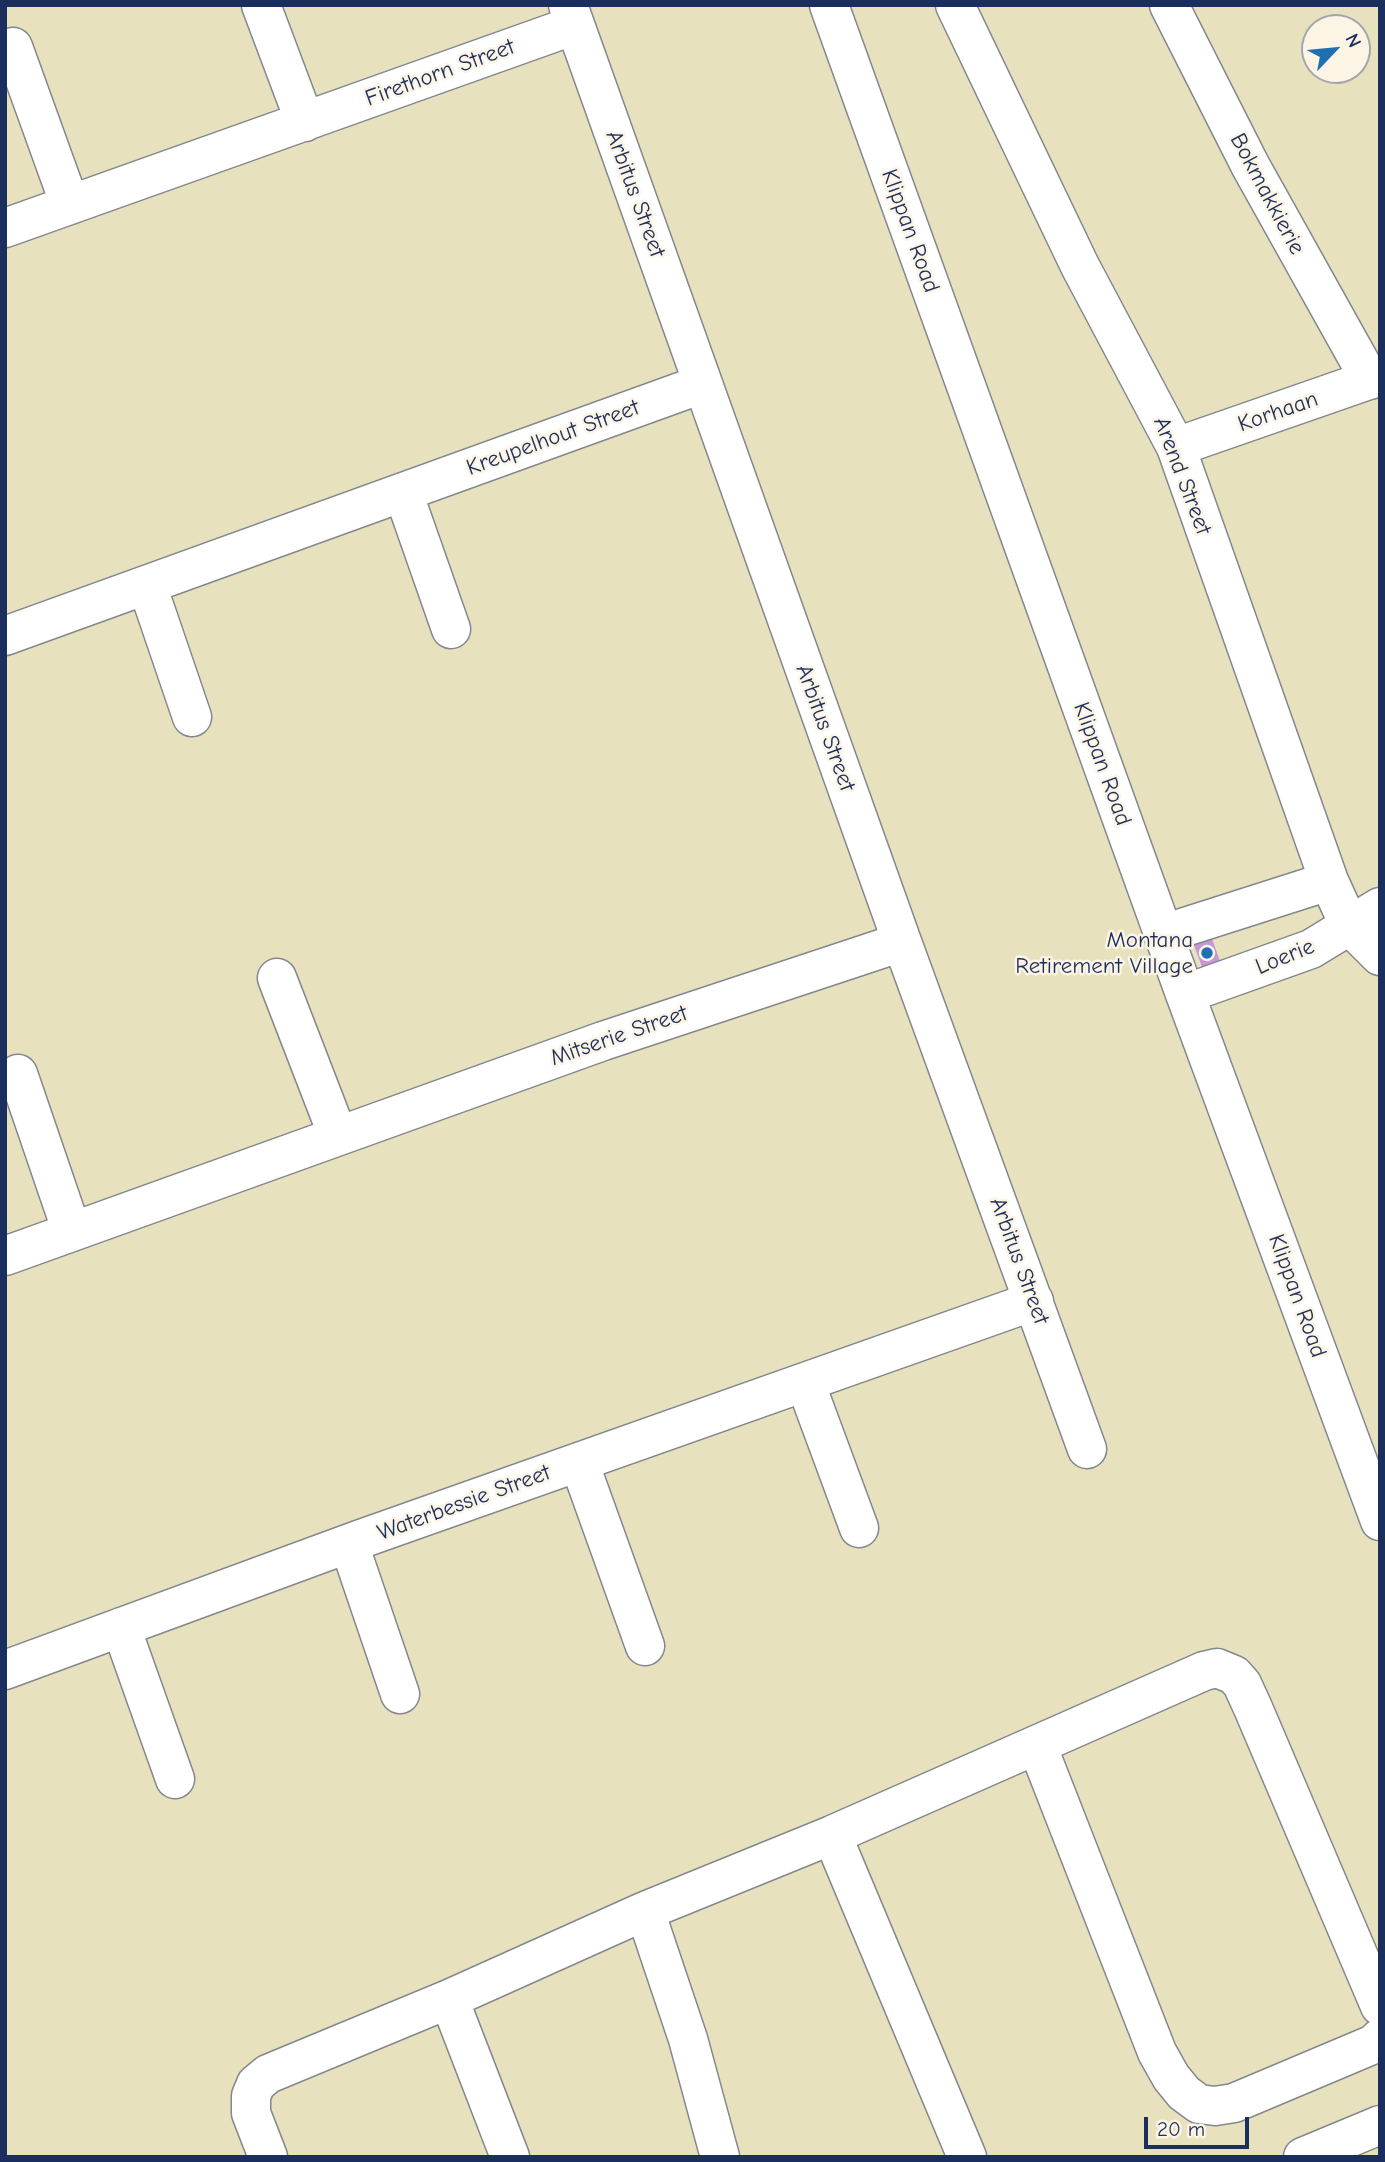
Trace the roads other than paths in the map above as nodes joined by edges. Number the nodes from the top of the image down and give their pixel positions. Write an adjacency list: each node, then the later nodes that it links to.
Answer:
1 (261, 5): 7 (street)
2 (829, 5): 20 (street, Klippan Road)
3 (1169, 5): 10 (street, Bokmakkierie)
4 (968, 9): 12 (street, Arend Street)
5 (571, 15): 7 (street, Firethorn Street); 11 (street, Arbitus Street)
6 (13, 47): 8 (street)
7 (305, 122): 8 (street, Firethorn Street)
8 (70, 205): 9 (street, Firethorn Street)
9 (5, 229)
10 (1375, 378): 12 (street, Korhaan)
11 (702, 384): 13 (street, Kreupelhout Street); 21 (street, Arbitus Street)
12 (1176, 447): 18 (street, Arend Street)
13 (403, 492): 14 (street, Kreupelhout Street); 15 (street)
14 (147, 585): 16 (street, Kreupelhout Street); 17 (street)
15 (452, 629)
16 (5, 636)
17 (192, 717)
18 (1329, 881): 19 (street, Arend Street); 20 (street)
19 (1364, 916): 22 (street, Arend Street); 24 (street, Loerie)
20 (1163, 934): 24 (street, Klippan Road)
21 (902, 942): 26 (street, Mitserie Street); 29 (street, Arbitus Street)
22 (1380, 956)
23 (277, 978): 26 (street)
24 (1185, 995): 33 (street, Klippan Road)
25 (18, 1074): 27 (street)
26 (338, 1136): 27 (street, Mitserie Street)
27 (72, 1232): 28 (street, Mitserie Street)
28 (5, 1256)
29 (1034, 1301): 30 (street, Waterbessie Street); 31 (street, Arbitus Street)
30 (805, 1382): 32 (street, Waterbessie Street); 34 (street)
31 (1087, 1449)
32 (579, 1462): 35 (street, Waterbessie Street); 37 (street, Waterbessie Street)
33 (1380, 1521)
34 (859, 1528)
35 (349, 1544): 36 (street, Waterbessie Street); 39 (street, Waterbessie Street)
36 (121, 1627): 38 (street, Waterbessie Street); 41 (street)
37 (645, 1646)
38 (5, 1670)
39 (400, 1694)
40 (1037, 1745): 42 (street); 45 (street); 46 (street)
41 (175, 1779)
42 (832, 1835): 43 (street); 51 (street)
43 (645, 1911): 44 (street); 50 (street)
44 (449, 2000): 48 (street); 49 (street)
45 (1380, 2006)
46 (1380, 2038)
47 (1380, 2125): 52 (street)
48 (268, 2157)
49 (510, 2157)
50 (720, 2157)
51 (967, 2157)
52 (1303, 2157)

